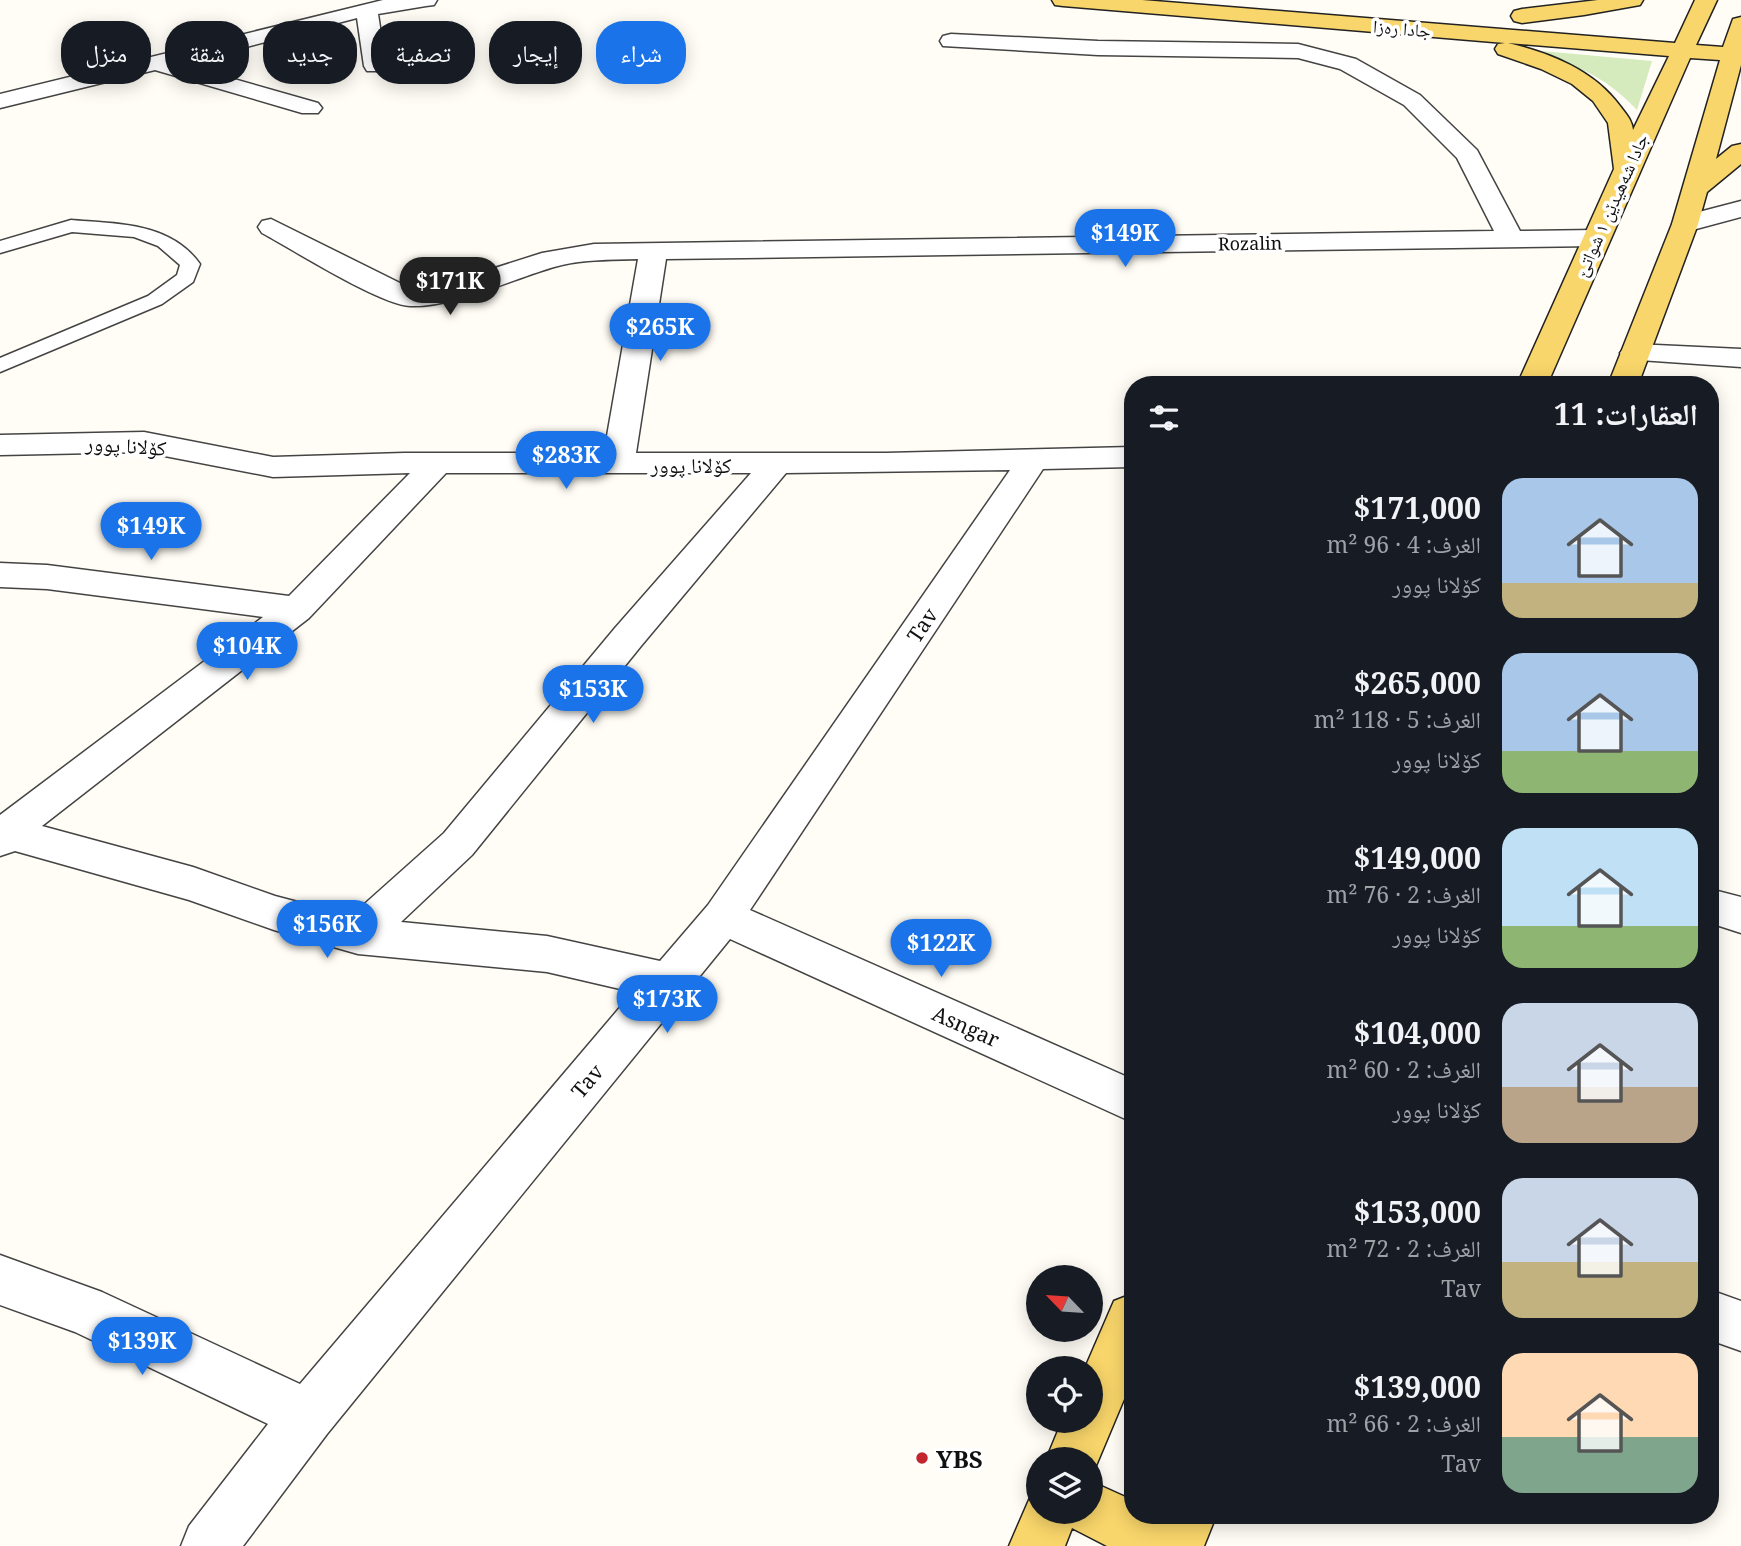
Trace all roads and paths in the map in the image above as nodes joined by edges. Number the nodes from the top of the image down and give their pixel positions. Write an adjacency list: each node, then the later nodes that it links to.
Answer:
1 (425, 0): 6 (street)
2 (1063, 0): 10 (main road, جادا ره‌زا)
3 (1299, 0): 7 (main road, جادا ره‌زا)
4 (1632, 0): 8 (main road)
5 (1706, 0): 12 (main road, جادا شەهیدێن ١ شواتێ)
6 (366, 9): 13 (street); 15 (street)
7 (1480, 13)
8 (1628, 23)
9 (1667, 25): 12 (main road, جادا ره‌زا)
10 (1419, 29): 12 (main road, جادا ره‌زا); 19 (main road)
11 (1739, 38): 12 (main road, جادا ره‌زا); 20 (main road)
12 (1688, 39): 19 (main road, جادا شەهیدێن ١ شواتێ)
13 (371, 41)
14 (951, 41): 25 (street)
15 (156, 64): 16 (street); 17 (street)
16 (0, 101)
17 (310, 108)
18 (1741, 151): 20 (main road)
19 (1627, 169): 24 (main road, جادا شەهیدێن ١ شواتێ)
20 (1695, 189): 22 (main road)
21 (1741, 209): 22 (street)
22 (1685, 224): 28 (main road)
23 (271, 227): 27 (street, Rozalin)
24 (1596, 238): 25 (street, Rozalin); 31 (main road, جادا شەهیدێن ١ شواتێ)
25 (1511, 239): 27 (street, Rozalin)
26 (0, 247): 30 (lane)
27 (653, 253): 38 (street)
28 (1635, 353): 29 (street); 32 (main road)
29 (1741, 358)
30 (0, 366)
31 (1536, 376)
32 (1626, 376)
33 (0, 444): 36 (street, کۆلانا پوور)
34 (1124, 457): 35 (street, کۆلانا پوور)
35 (1034, 459): 37 (street, کۆلانا پوور); 44 (street, Tav)
36 (437, 464): 38 (street, کۆلانا پوور); 40 (street)
37 (776, 464): 38 (street, کۆلانا پوور); 45 (street)
38 (618, 465)
39 (0, 575): 40 (street)
40 (297, 608): 41 (street)
41 (3, 835): 45 (street)
42 (1719, 909): 43 (street)
43 (1741, 915)
44 (723, 917): 46 (street, Tav); 47 (street, Asngar)
45 (358, 936): 46 (street)
46 (669, 982): 53 (street, Tav)
47 (1124, 1097)
48 (0, 1279): 53 (street)
49 (1719, 1318): 50 (street)
50 (1741, 1326)
51 (1124, 1338): 52 (main road)
52 (1103, 1389)
53 (308, 1415): 57 (street, Tav)
54 (1103, 1515): 59 (main road)
55 (1046, 1524): 58 (main road)
56 (1185, 1524): 60 (main road)
57 (209, 1546)
58 (1037, 1546)
59 (1164, 1546)
60 (1175, 1546)

